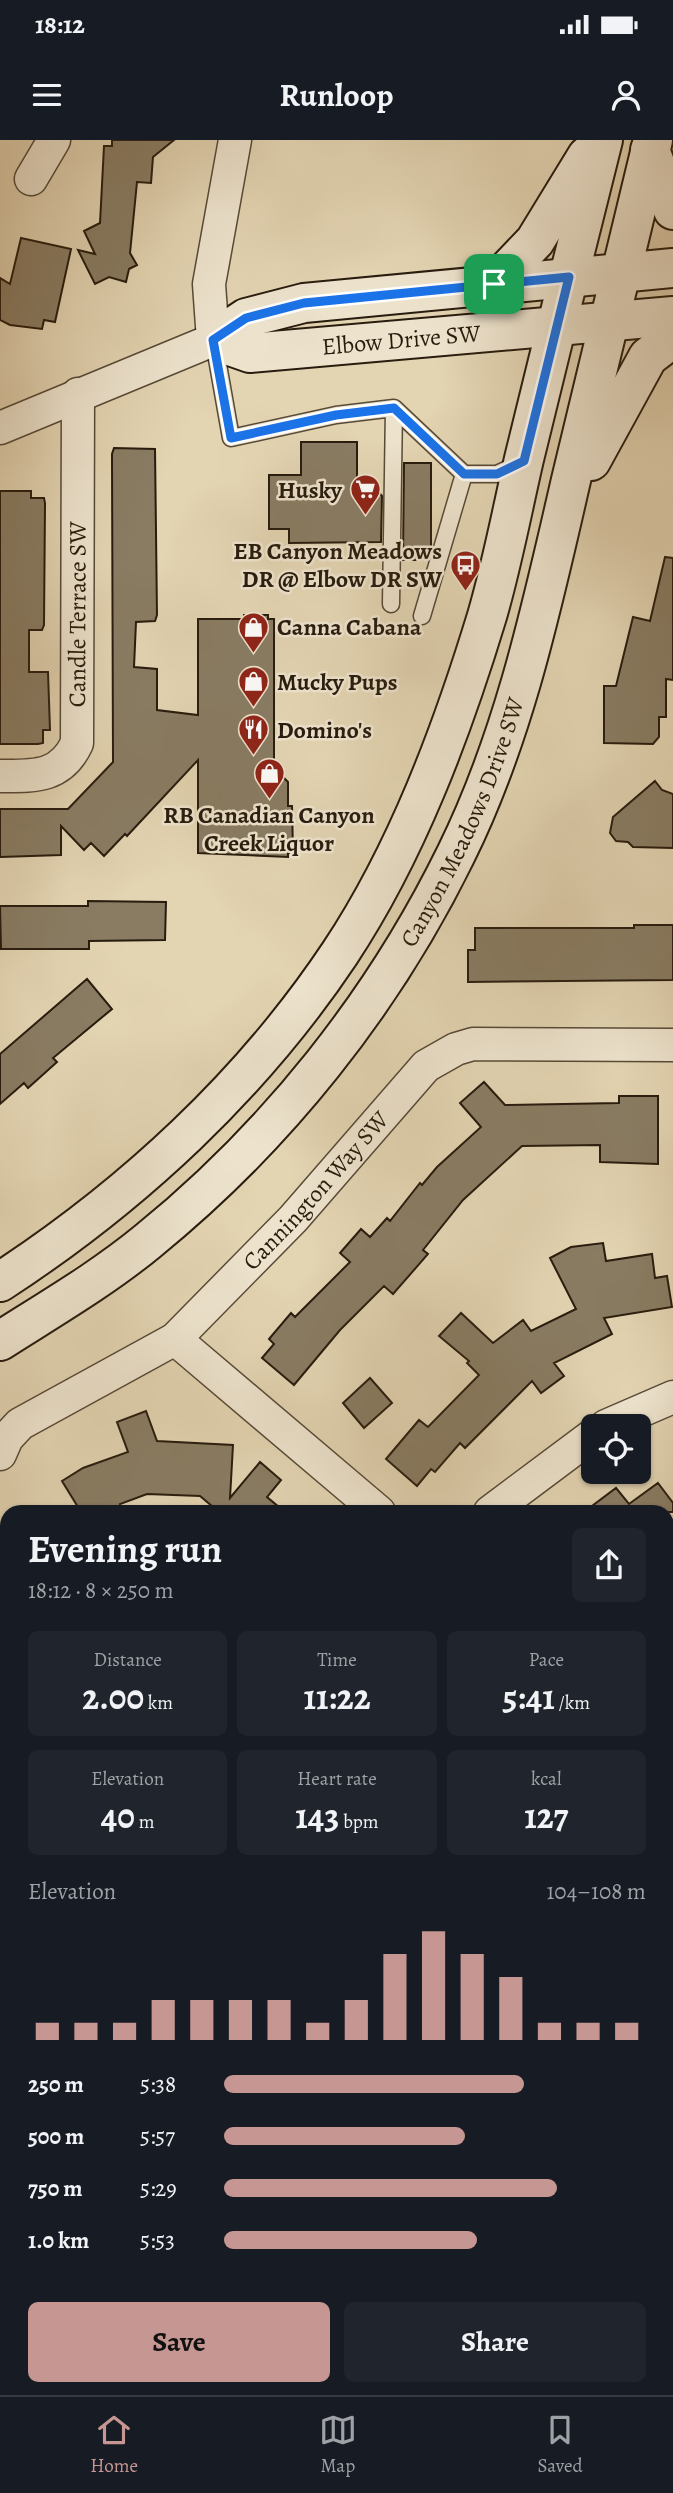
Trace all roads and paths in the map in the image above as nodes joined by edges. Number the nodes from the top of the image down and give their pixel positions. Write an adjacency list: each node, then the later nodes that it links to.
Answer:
1 (54, 140): 6 (street)
2 (235, 140): 16 (street)
3 (597, 140): 11 (main road)
4 (603, 140): 10 (main road, Canyon Meadows Drive SW)
5 (652, 145): 7 (main road); 9 (main road, Canyon Meadows Drive SW)
6 (31, 179)
7 (673, 210)
8 (673, 268): 9 (main road, Elbow Drive SW)
9 (620, 272): 10 (main road, Elbow Drive SW); 13 (main road, Canyon Meadows Drive SW)
10 (569, 277): 11 (main road, Elbow Drive SW); 14 (main road, Canyon Meadows Drive SW)
11 (494, 284): 16 (main road, Elbow Drive SW)
12 (673, 316): 13 (main road, Elbow Drive SW)
13 (609, 323): 14 (main road, Elbow Drive SW); 22 (main road, Canyon Meadows Drive SW)
14 (556, 327): 16 (main road, Elbow Drive SW); 20 (main road, Canyon Meadows Drive SW)
15 (673, 338): 22 (main road)
16 (213, 340): 17 (street, Elbow Drive SW); 18 (lane)
17 (78, 394): 19 (street, Elbow Drive SW); 25 (street, Candle Terrace SW)
18 (394, 408): 21 (lane); 23 (lane)
19 (0, 428)
20 (524, 461): 21 (lane); 27 (main road, Canyon Meadows Drive SW)
21 (464, 474): 24 (lane)
22 (562, 520): 29 (main road, Canyon Meadows Drive SW)
23 (391, 604)
24 (422, 616)
25 (0, 776)
26 (673, 1045): 28 (street, Cannington Way SW)
27 (0, 1282)
28 (175, 1339): 33 (street, Cannington Way SW); 34 (street)
29 (0, 1341)
30 (673, 1397): 31 (street)
31 (634, 1414)
32 (581, 1443): 35 (street)
33 (0, 1454)
34 (371, 1505)
35 (499, 1505)

